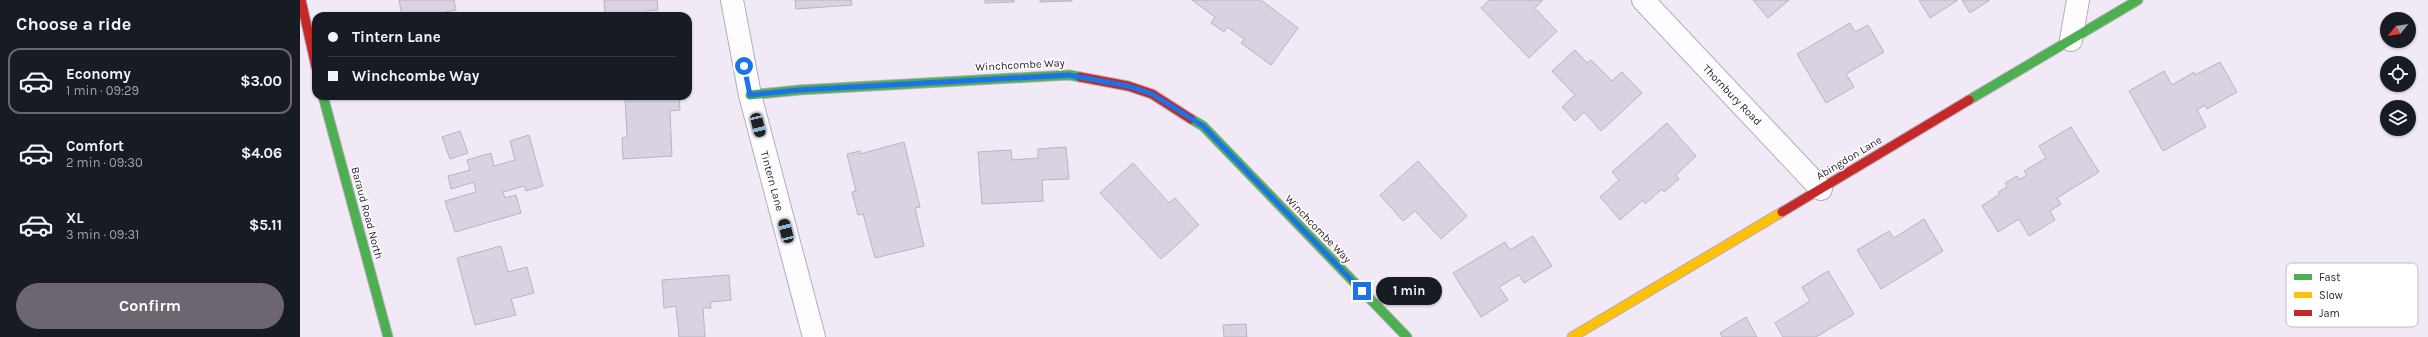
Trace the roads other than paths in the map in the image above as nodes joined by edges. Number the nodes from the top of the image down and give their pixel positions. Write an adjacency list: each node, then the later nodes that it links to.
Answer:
1 (301, 0): 7 (street)
2 (732, 0): 8 (street, Tintern Lane)
3 (1643, 0): 10 (street, Thornbury Road)
4 (2078, 0): 6 (street)
5 (2138, 0): 6 (street, Abingdon Lane)
6 (2071, 40): 10 (street, Abingdon Lane)
7 (312, 49)
8 (750, 95): 12 (street, Tintern Lane); 13 (street, Winchcombe Way)
9 (324, 100): 11 (street, Baraud Road North)
10 (1821, 189): 14 (street, Abingdon Lane)
11 (388, 337)
12 (814, 337)
13 (1407, 337)
14 (1572, 337)

